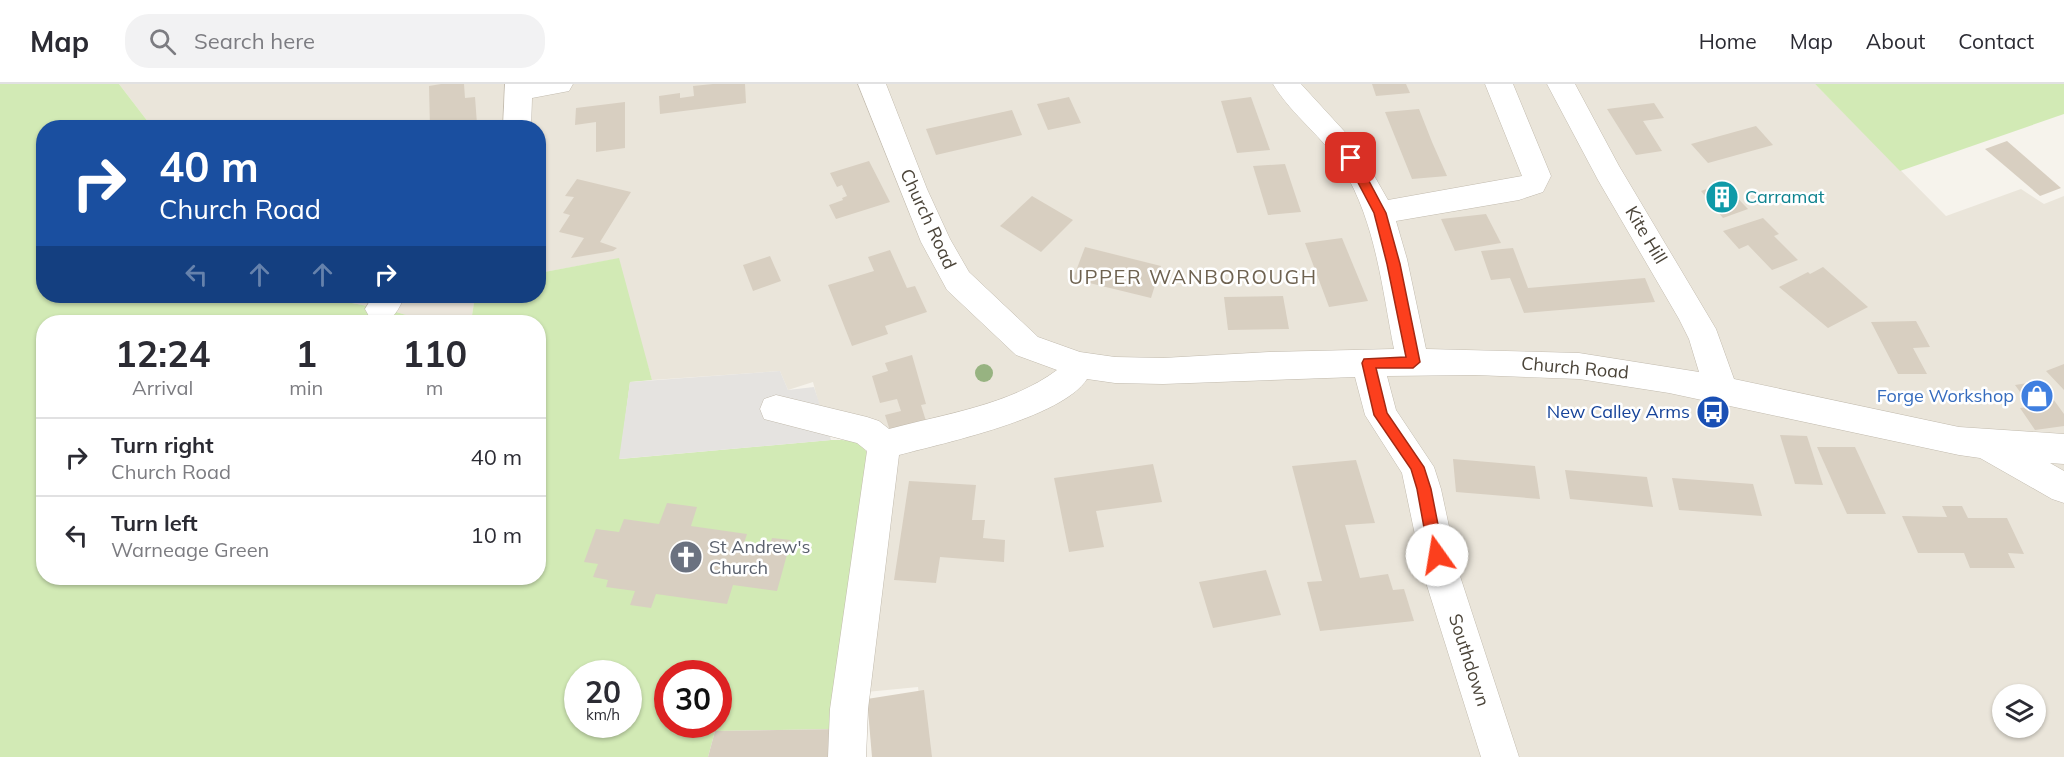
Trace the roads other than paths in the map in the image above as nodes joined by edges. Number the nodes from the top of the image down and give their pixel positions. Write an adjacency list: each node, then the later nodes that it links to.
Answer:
1 (559, 84): 6 (street)
2 (872, 84): 11 (street, Church Road)
3 (1287, 84): 8 (street)
4 (1498, 84): 8 (street)
5 (1561, 84): 12 (street, Kite Hill)
6 (518, 87): 7 (street)
7 (516, 120)
8 (1380, 213): 9 (street)
9 (1413, 362): 10 (street, Church Road); 12 (street, Church Road)
10 (1368, 363): 11 (street, Church Road); 19 (street, Southdown)
11 (1078, 364): 15 (street)
12 (1721, 390): 14 (street, Church Road)
13 (776, 409): 15 (street)
14 (1986, 444): 16 (street, Church Road); 17 (street)
15 (884, 445): 18 (street)
16 (2064, 449)
17 (2064, 488)
18 (847, 757)
19 (1500, 757)

